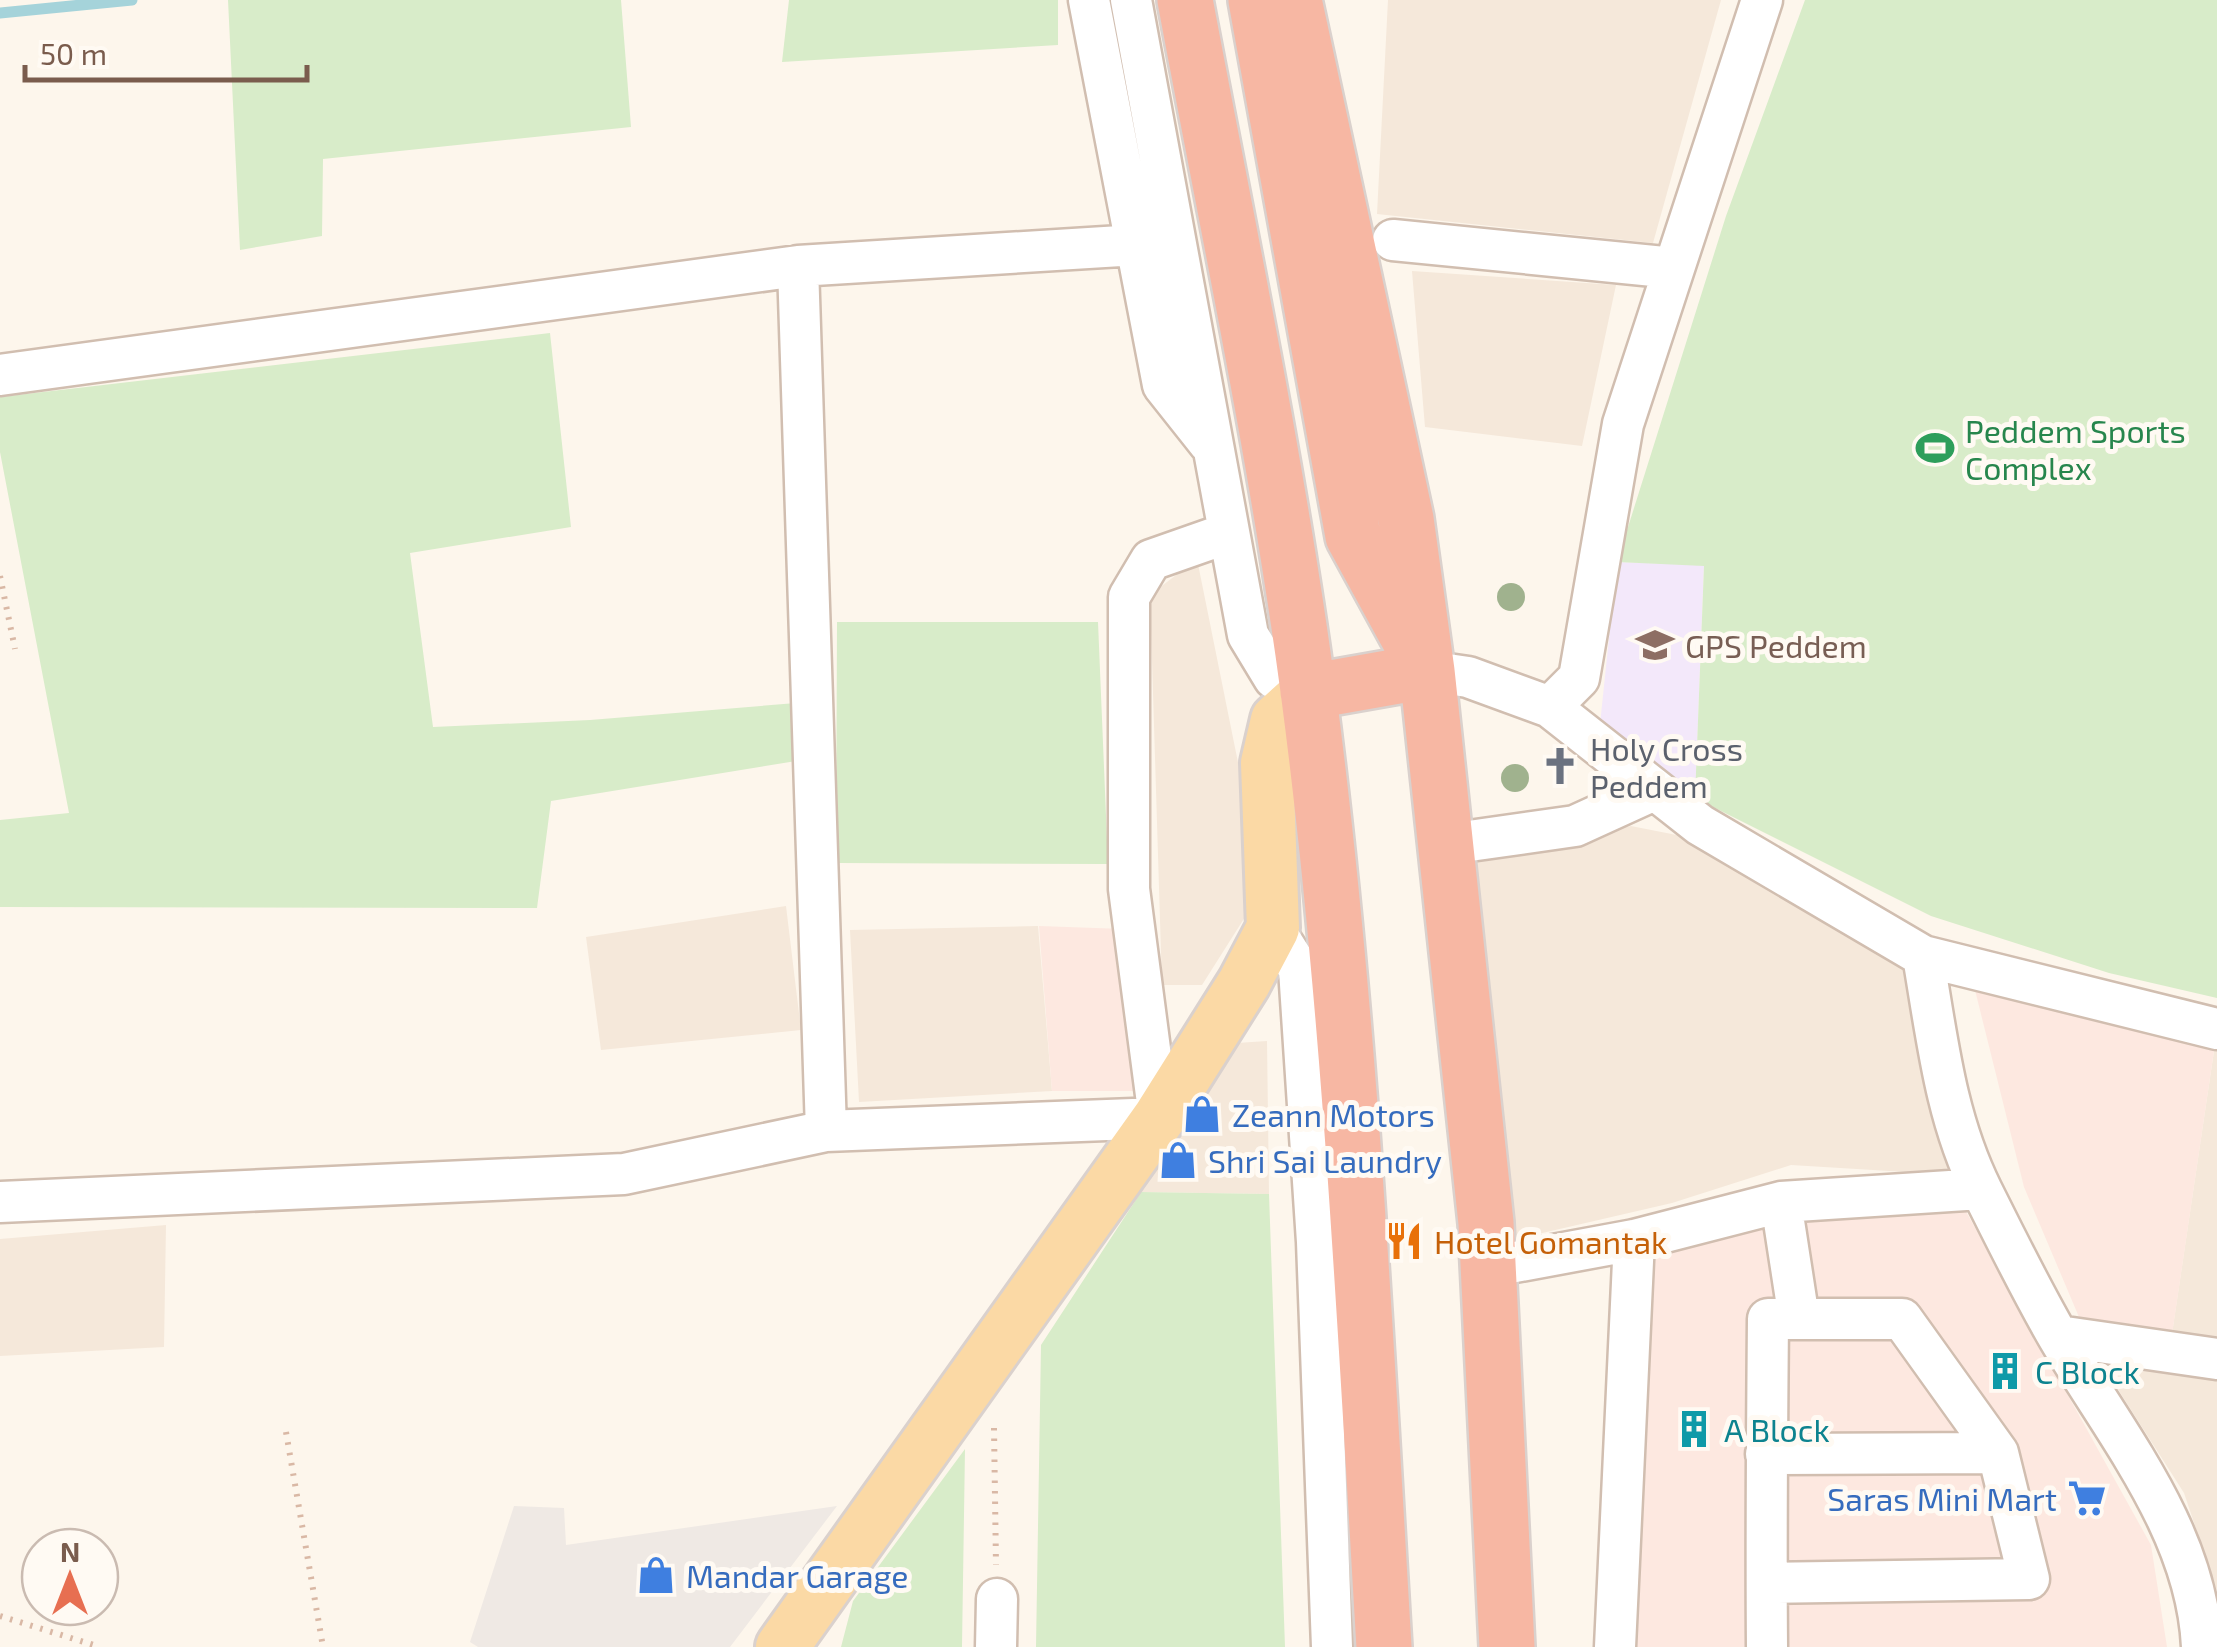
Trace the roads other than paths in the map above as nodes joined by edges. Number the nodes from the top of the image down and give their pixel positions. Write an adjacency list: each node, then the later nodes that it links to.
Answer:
1 (1089, 0): 8 (street)
2 (1131, 0): 12 (street)
3 (1185, 0): 15 (highway)
4 (1256, 0): 14 (highway)
5 (1294, 0): 14 (highway)
6 (1762, 0): 10 (street)
7 (1393, 240): 10 (street)
8 (1137, 245): 9 (street); 12 (street)
9 (798, 266): 11 (street); 23 (street)
10 (1674, 268): 16 (street)
11 (0, 375)
12 (1214, 450): 13 (street)
13 (1228, 533): 15 (street); 22 (street)
14 (1427, 671): 15 (highway); 16 (street); 18 (highway)
15 (1308, 692): 19 (main road); 40 (highway)
16 (1550, 706): 17 (street)
17 (1654, 790): 18 (street); 20 (street)
18 (1448, 844): 28 (highway)
19 (1273, 928): 22 (main road); 39 (street)
20 (1923, 956): 21 (street); 24 (street)
21 (2217, 1029)
22 (1159, 1118): 23 (street); 37 (main road)
23 (826, 1131): 25 (street)
24 (1981, 1189): 26 (street); 30 (street)
25 (0, 1202)
26 (1781, 1202): 27 (street); 29 (street)
27 (1634, 1240): 28 (street); 42 (street)
28 (1488, 1267): 41 (highway)
29 (1799, 1319): 32 (street); 33 (street)
30 (2058, 1336): 31 (street); 36 (street)
31 (2217, 1360)
32 (1998, 1452): 33 (street); 34 (street)
33 (1766, 1454): 34 (street)
34 (1767, 1583): 43 (street)
35 (997, 1599): 38 (street)
36 (2208, 1604): 44 (street)
37 (782, 1647)
38 (996, 1647)
39 (1332, 1647)
40 (1384, 1647)
41 (1507, 1647)
42 (1616, 1647)
43 (1767, 1647)
44 (2202, 1647)

